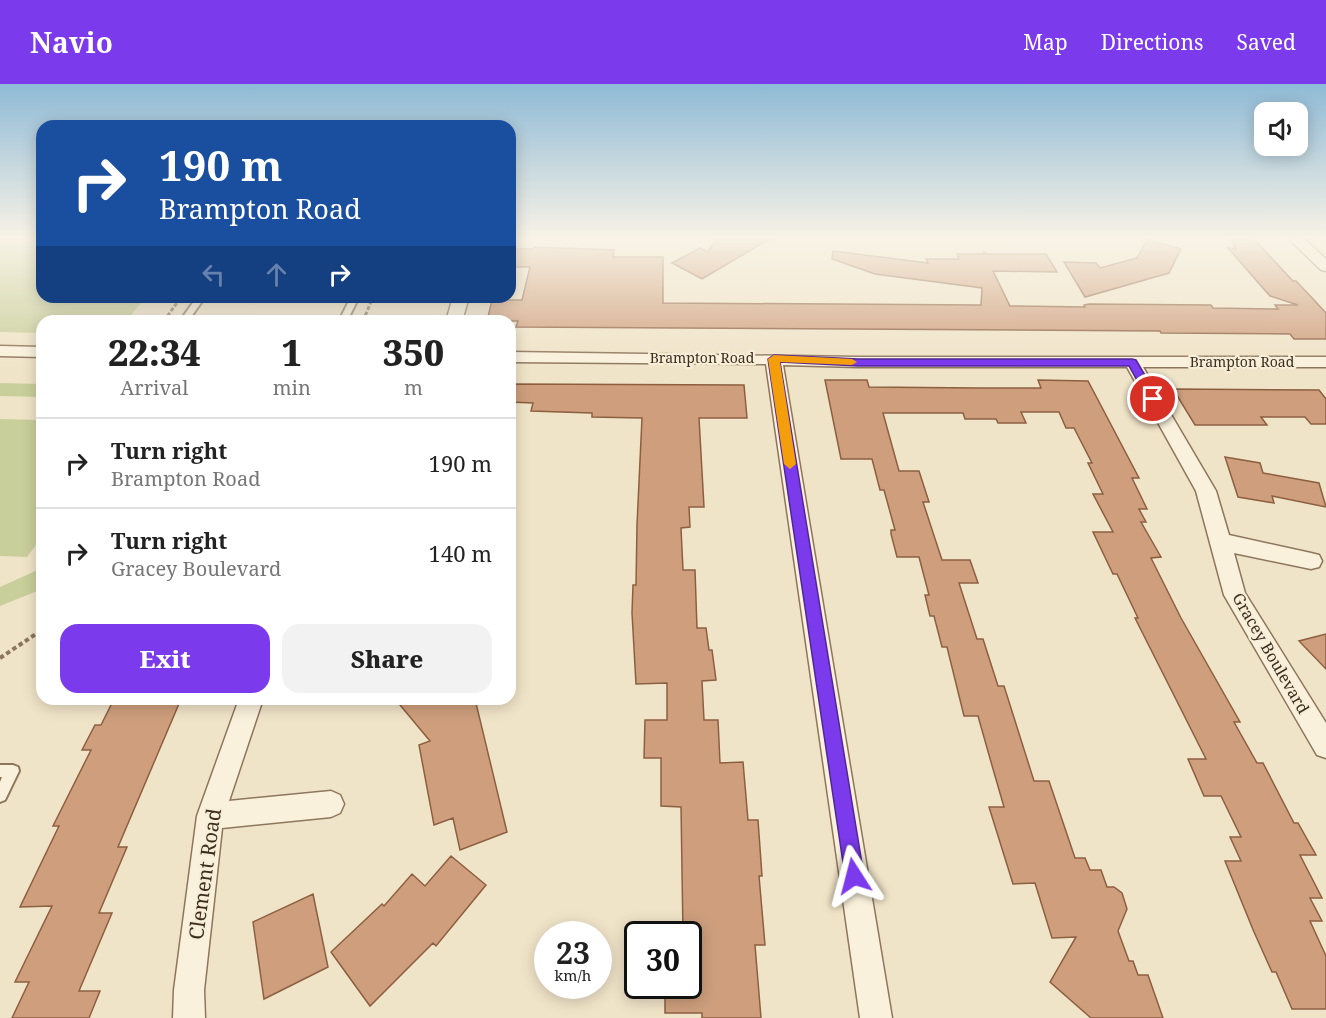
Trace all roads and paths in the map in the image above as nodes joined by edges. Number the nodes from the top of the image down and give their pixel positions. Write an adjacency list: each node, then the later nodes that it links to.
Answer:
1 (0, 351): 2 (street)
2 (36, 352)
3 (516, 357): 4 (street, Brampton Road)
4 (774, 359): 5 (street, Brampton Road); 18 (street)
5 (1132, 362): 6 (street, Brampton Road); 7 (street, Gracey Boulevard)
6 (1326, 362)
7 (1221, 542): 8 (street); 12 (street, Gracey Boulevard)
8 (1311, 561)
9 (36, 634): 10 (path)
10 (0, 658)
11 (249, 705): 16 (street, Clement Road)
12 (1326, 746)
13 (0, 771): 14 (lane)
14 (0, 795)
15 (332, 804): 16 (street)
16 (210, 816): 17 (street, Clement Road)
17 (189, 1018)
18 (876, 1018)

